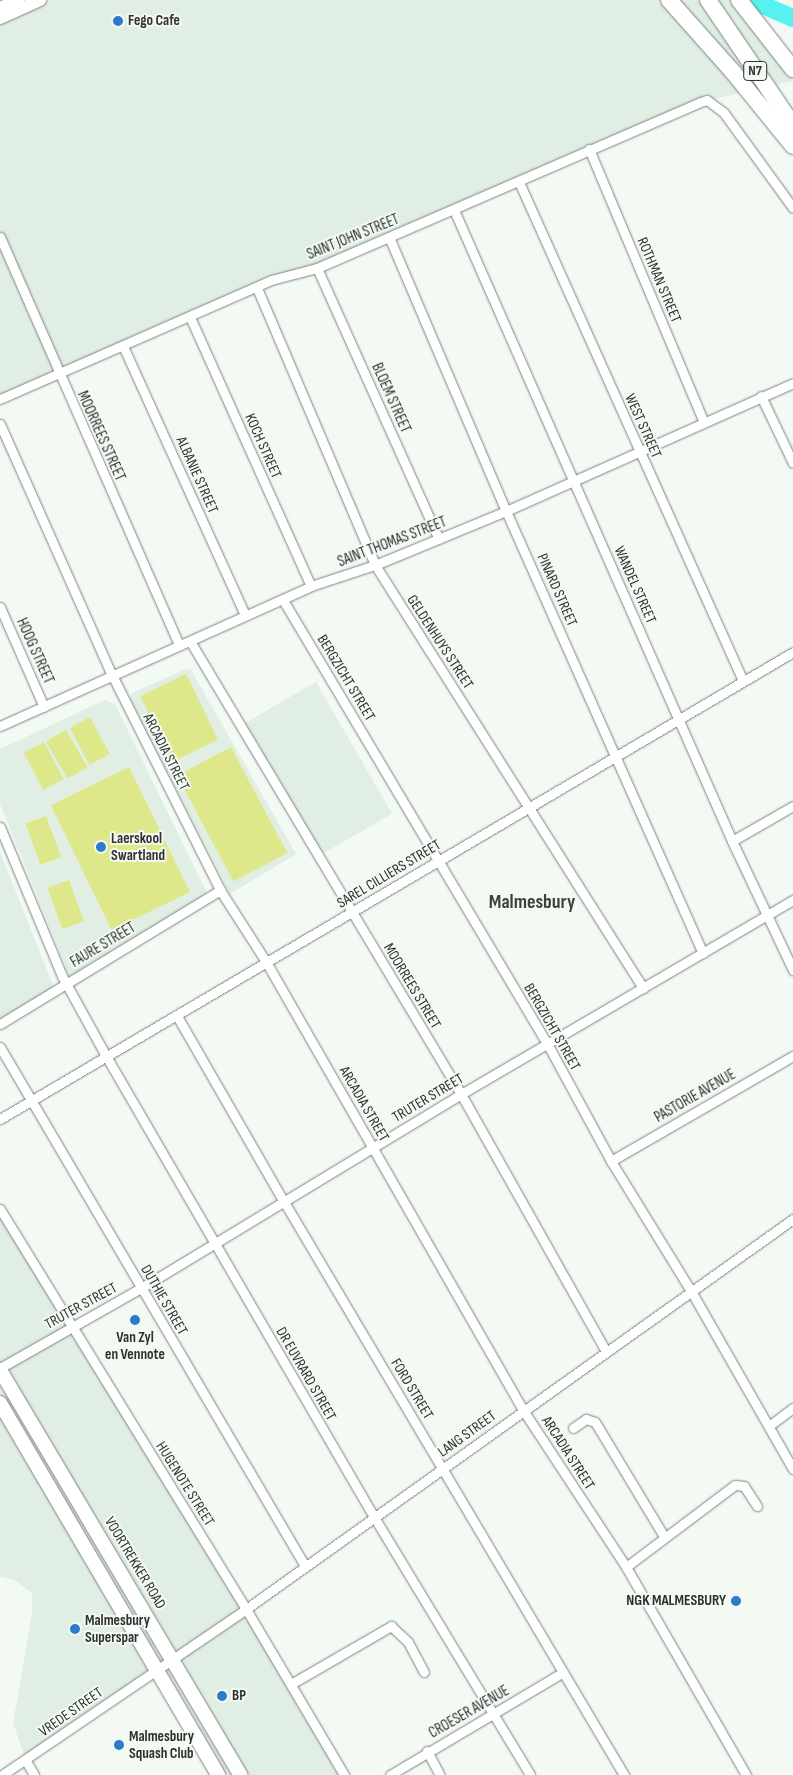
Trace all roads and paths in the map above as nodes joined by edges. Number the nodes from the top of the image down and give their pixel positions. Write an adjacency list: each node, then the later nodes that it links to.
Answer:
1 (18, 0): 7 (main road)
2 (40, 0): 8 (main road)
3 (669, 0): 12 (highway)
4 (708, 0): 11 (highway, N7)
5 (739, 0): 9 (highway, N7)
6 (754, 0): 9 (highway)
7 (0, 8)
8 (0, 18)
9 (781, 53): 10 (highway, N7)
10 (793, 69)
11 (793, 125)
12 (793, 146)
13 (589, 149): 14 (street, SAINT JOHN STREET); 15 (street, SAINT JOHN STREET); 27 (street, ROTHMAN STREET)
14 (519, 182): 16 (street, SAINT JOHN STREET); 29 (street, WEST STREET)
15 (793, 208)
16 (454, 210): 18 (street, SAINT JOHN STREET); 31 (street, WANDEL STREET)
17 (0, 237): 23 (street, MOORREES STREET)
18 (389, 237): 19 (street, SAINT JOHN STREET); 32 (street, PINARD STREET)
19 (317, 268): 20 (street, SAINT JOHN STREET); 33 (street, BLOEM STREET)
20 (258, 288): 21 (street, SAINT JOHN STREET); 34 (street, GELDENHUYS STREET)
21 (190, 317): 22 (street, SAINT JOHN STREET); 35 (street, KOCH STREET)
22 (123, 346): 23 (street, SAINT JOHN STREET); 38 (street, ALBANIE STREET)
23 (58, 373): 26 (street, SAINT JOHN STREET); 40 (street, MOORREES STREET)
24 (793, 383): 25 (street, SAINT THOMAS STREET)
25 (761, 396): 27 (street, SAINT THOMAS STREET); 30 (street)
26 (0, 399)
27 (704, 422): 29 (street, SAINT THOMAS STREET)
28 (0, 424): 42 (street, ARCADIA STREET)
29 (639, 452): 31 (street, SAINT THOMAS STREET); 43 (street, WEST STREET)
30 (793, 463)
31 (574, 480): 32 (street, SAINT THOMAS STREET); 45 (street, WANDEL STREET)
32 (506, 511): 33 (street, SAINT THOMAS STREET); 47 (street, PINARD STREET)
33 (439, 540): 34 (street, SAINT THOMAS STREET)
34 (375, 565): 35 (street, SAINT THOMAS STREET); 49 (street, GELDENHUYS STREET)
35 (311, 586): 36 (street, SAINT THOMAS STREET)
36 (283, 600): 38 (street, SAINT THOMAS STREET); 52 (street, BERGZICHT STREET)
37 (0, 607): 44 (street, HOOG STREET)
38 (245, 615): 39 (street, SAINT THOMAS STREET)
39 (190, 641): 40 (street, SAINT THOMAS STREET); 55 (street, MOORREES STREET)
40 (180, 645): 42 (street, SAINT THOMAS STREET)
41 (793, 652): 43 (street, SAREL CILLIERS STREET)
42 (112, 675): 44 (street, SAINT THOMAS STREET); 53 (street, ARCADIA STREET)
43 (743, 681): 45 (street, SAREL CILLIERS STREET)
44 (44, 707): 46 (street, SAINT THOMAS STREET)
45 (680, 720): 47 (street, SAREL CILLIERS STREET); 51 (street, WANDEL STREET)
46 (0, 726)
47 (618, 756): 49 (street, SAREL CILLIERS STREET); 57 (street, PINARD STREET)
48 (793, 806): 51 (street)
49 (529, 807): 52 (street, SAREL CILLIERS STREET); 61 (street, GELDENHUYS STREET)
50 (0, 827): 60 (street, DR EUVRARD STREET)
51 (732, 841): 56 (street, WANDEL STREET)
52 (439, 861): 55 (street, SAREL CILLIERS STREET); 64 (street, BERGZICHT STREET)
53 (220, 890): 58 (street, ARCADIA STREET); 60 (street, FAURE STREET)
54 (793, 900): 56 (street, TRUTER STREET)
55 (352, 912): 58 (street, SAREL CILLIERS STREET); 68 (street, MOORREES STREET)
56 (766, 915): 57 (street, TRUTER STREET); 59 (street, WANDEL STREET)
57 (703, 953): 61 (street, TRUTER STREET)
58 (265, 960): 62 (street, SAREL CILLIERS STREET); 71 (street, ARCADIA STREET)
59 (793, 970)
60 (66, 983): 63 (street, FAURE STREET); 66 (street, DR EUVRARD STREET)
61 (643, 988): 64 (street, TRUTER STREET)
62 (178, 1016): 66 (street, SAREL CILLIERS STREET); 73 (street, FORD STREET)
63 (0, 1024)
64 (548, 1045): 68 (street, TRUTER STREET); 72 (street, BERGZICHT STREET)
65 (0, 1047): 69 (street, DUTHIE STREET)
66 (106, 1056): 69 (street, SAREL CILLIERS STREET); 76 (street, DR EUVRARD STREET)
67 (793, 1056): 72 (street, PASTORIE AVENUE)
68 (460, 1094): 71 (street, TRUTER STREET); 80 (street, MOORREES STREET)
69 (32, 1101): 70 (street, SAREL CILLIERS STREET); 77 (street, DUTHIE STREET)
70 (0, 1119)
71 (373, 1147): 73 (street, TRUTER STREET); 84 (street, ARCADIA STREET)
72 (611, 1161): 78 (street, BERGZICHT STREET)
73 (283, 1200): 76 (street, TRUTER STREET); 87 (street, FORD STREET)
74 (0, 1209): 79 (street, HUGENOTE STREET)
75 (793, 1219): 78 (street, LANG STREET)
76 (214, 1244): 77 (street, TRUTER STREET); 90 (street, DR EUVRARD STREET)
77 (141, 1288): 79 (street, TRUTER STREET); 92 (street, DUTHIE STREET)
78 (691, 1291): 80 (street, LANG STREET); 85 (street, BERGZICHT STREET)
79 (71, 1327): 81 (street, TRUTER STREET); 94 (street, HUGENOTE STREET)
80 (605, 1350): 84 (street, LANG STREET)
81 (0, 1369): 95 (main road, VOORTREKKER ROAD)
82 (0, 1403): 96 (main road)
83 (793, 1408): 85 (street)
84 (523, 1410): 87 (street, LANG STREET); 93 (street, ARCADIA STREET)
85 (769, 1426): 88 (street, BERGZICHT STREET)
86 (574, 1428): 91 (street)
87 (443, 1468): 90 (street, LANG STREET); 98 (street, FORD STREET)
88 (793, 1469)
89 (757, 1506): 91 (street)
90 (374, 1517): 92 (street, LANG STREET); 100 (street, DR EUVRARD STREET)
91 (664, 1538): 93 (street)
92 (305, 1566): 94 (street, LANG STREET)
93 (626, 1567): 112 (street, ARCADIA STREET)
94 (246, 1608): 95 (street, LANG STREET); 99 (street, HUGENOTE STREET)
95 (173, 1659): 96 (street, LANG STREET); 106 (main road, VOORTREKKER ROAD)
96 (155, 1671): 102 (street, VREDE STREET); 105 (main road)
97 (424, 1672): 99 (street)
98 (562, 1673): 100 (street, CROESER AVENUE); 111 (street, FORD STREET)
99 (290, 1684): 107 (street, HUGENOTE STREET)
100 (494, 1714): 101 (street, CROESER AVENUE); 110 (street, DR EUVRARD STREET)
101 (427, 1751): 108 (street, CROESER AVENUE); 109 (street)
102 (26, 1761): 103 (street, VREDE STREET); 104 (street)
103 (2, 1775)
104 (34, 1775)
105 (218, 1775)
106 (240, 1775)
107 (344, 1775)
108 (390, 1775)
109 (440, 1775)
110 (530, 1775)
111 (624, 1775)
112 (746, 1775)

